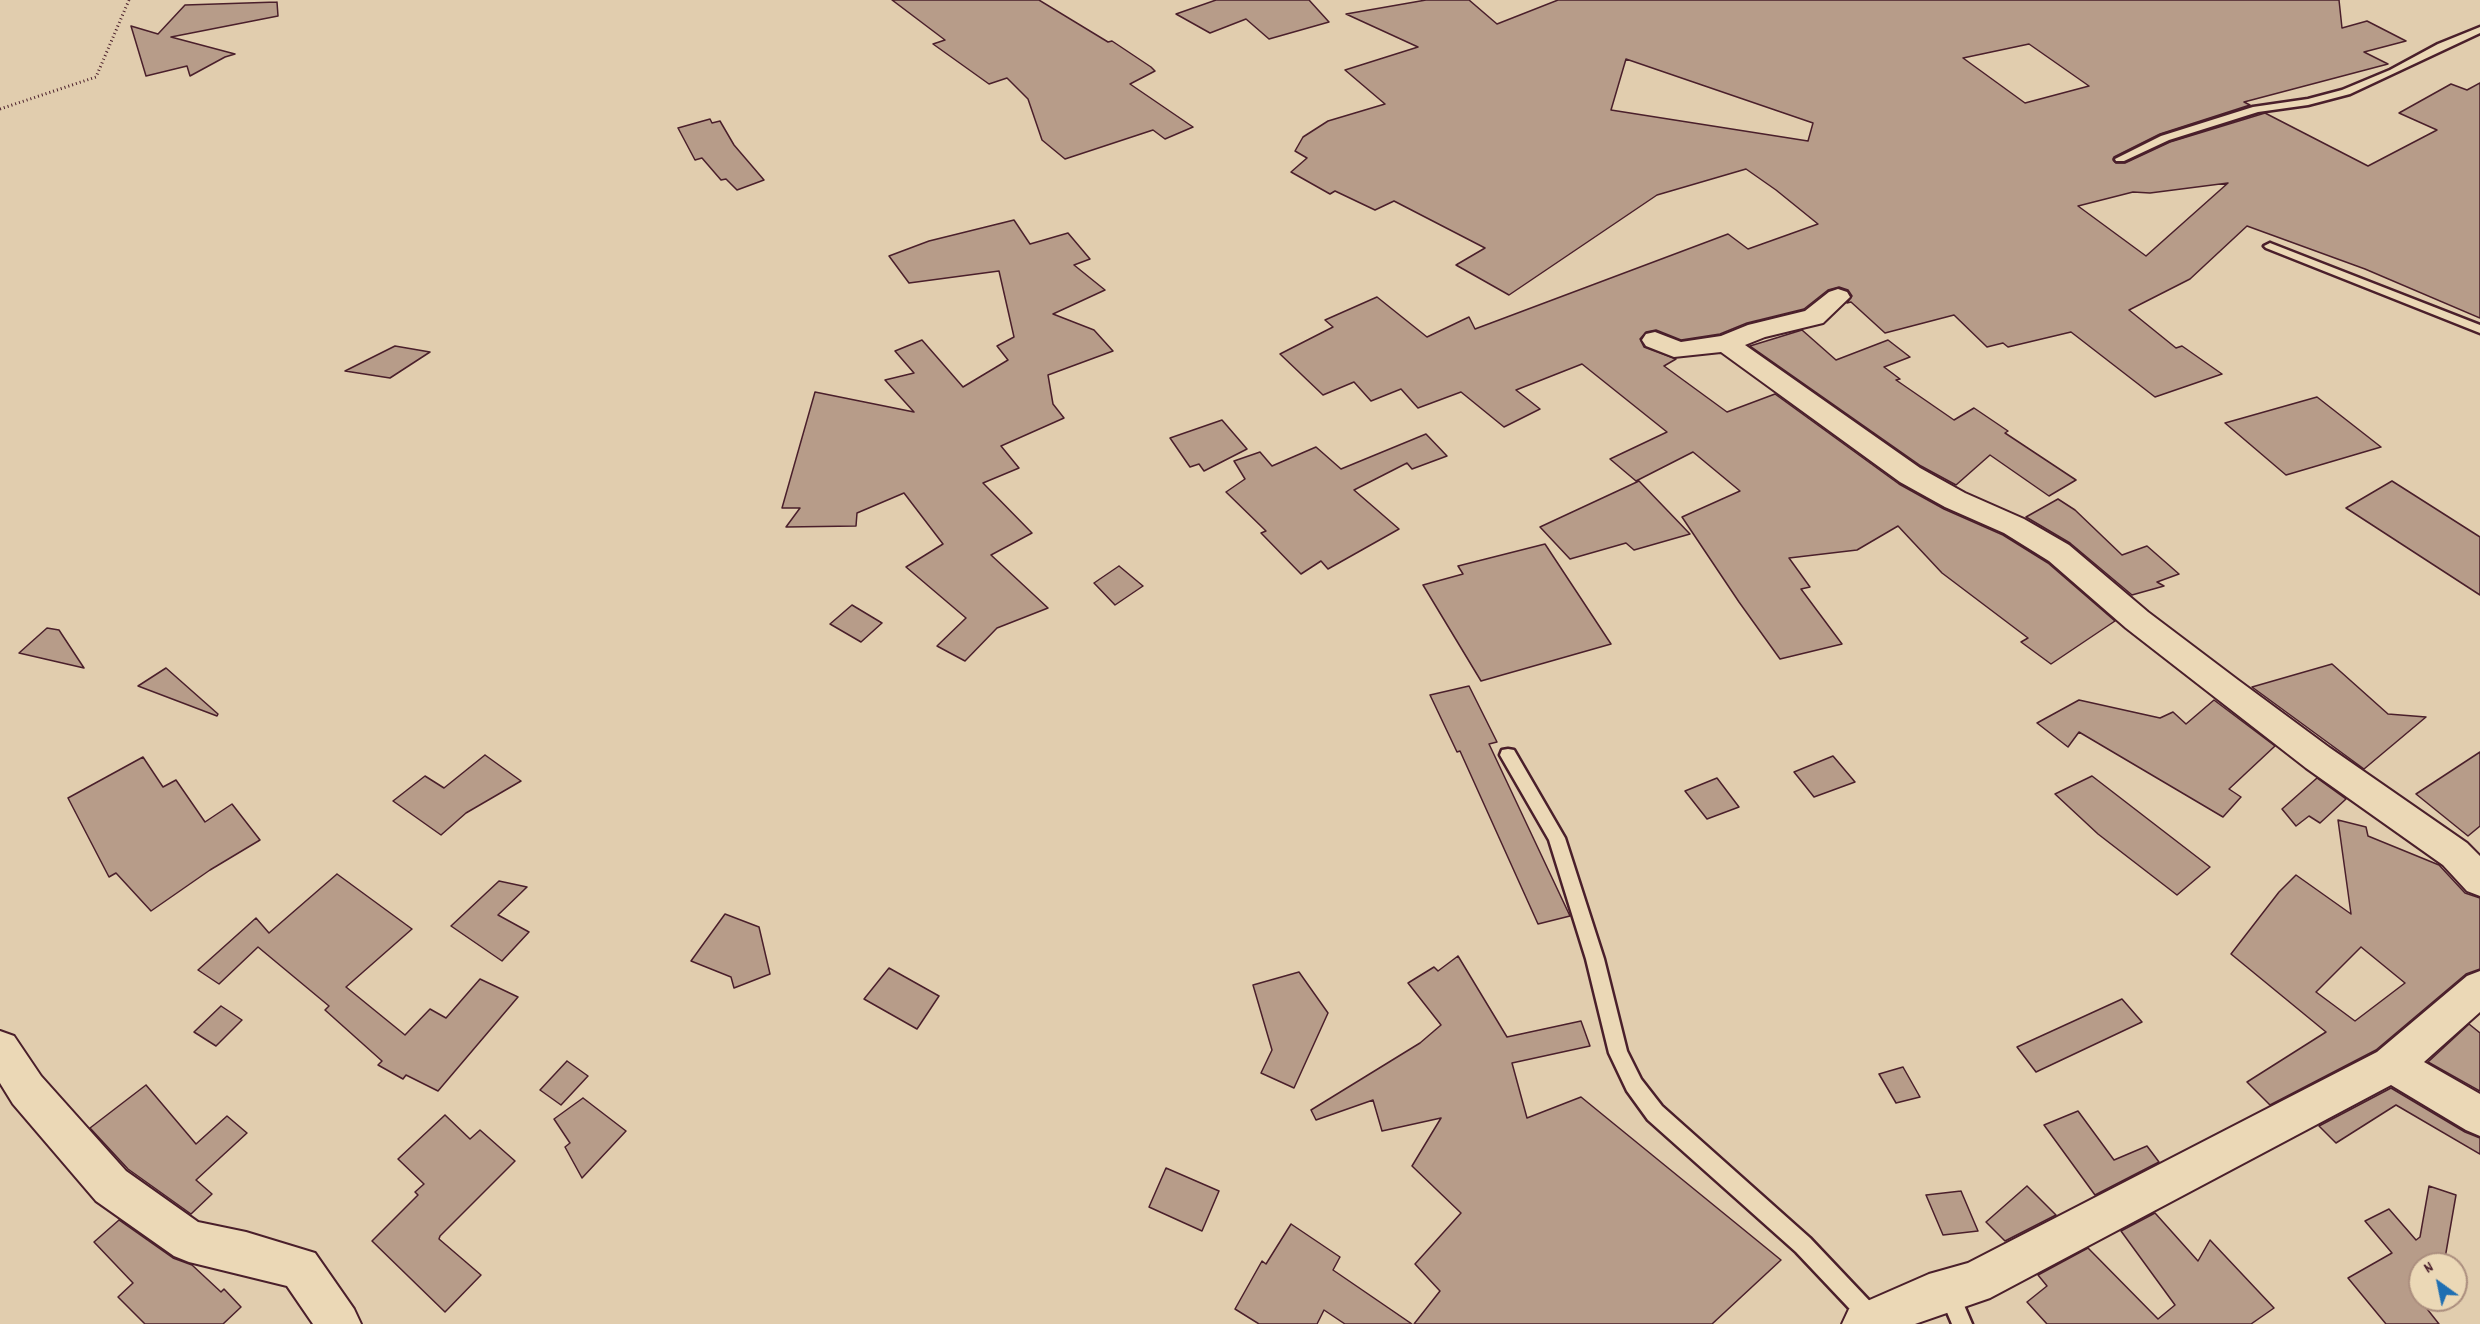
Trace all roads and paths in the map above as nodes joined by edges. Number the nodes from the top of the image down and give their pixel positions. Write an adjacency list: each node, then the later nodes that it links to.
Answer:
1 (129, 0): 3 (path)
2 (2480, 30): 4 (lane)
3 (0, 109)
4 (2120, 159)
5 (2270, 246): 7 (lane)
6 (1838, 297): 9 (street)
7 (2480, 329)
8 (1655, 340): 9 (street)
9 (1726, 343): 11 (street)
10 (1508, 754): 17 (lane)
11 (2480, 880)
12 (2480, 988): 14 (street)
13 (0, 1049): 18 (street)
14 (2391, 1064): 15 (street); 16 (street)
15 (2480, 1116)
16 (1955, 1307): 17 (street)
17 (1869, 1322)
18 (339, 1324)

